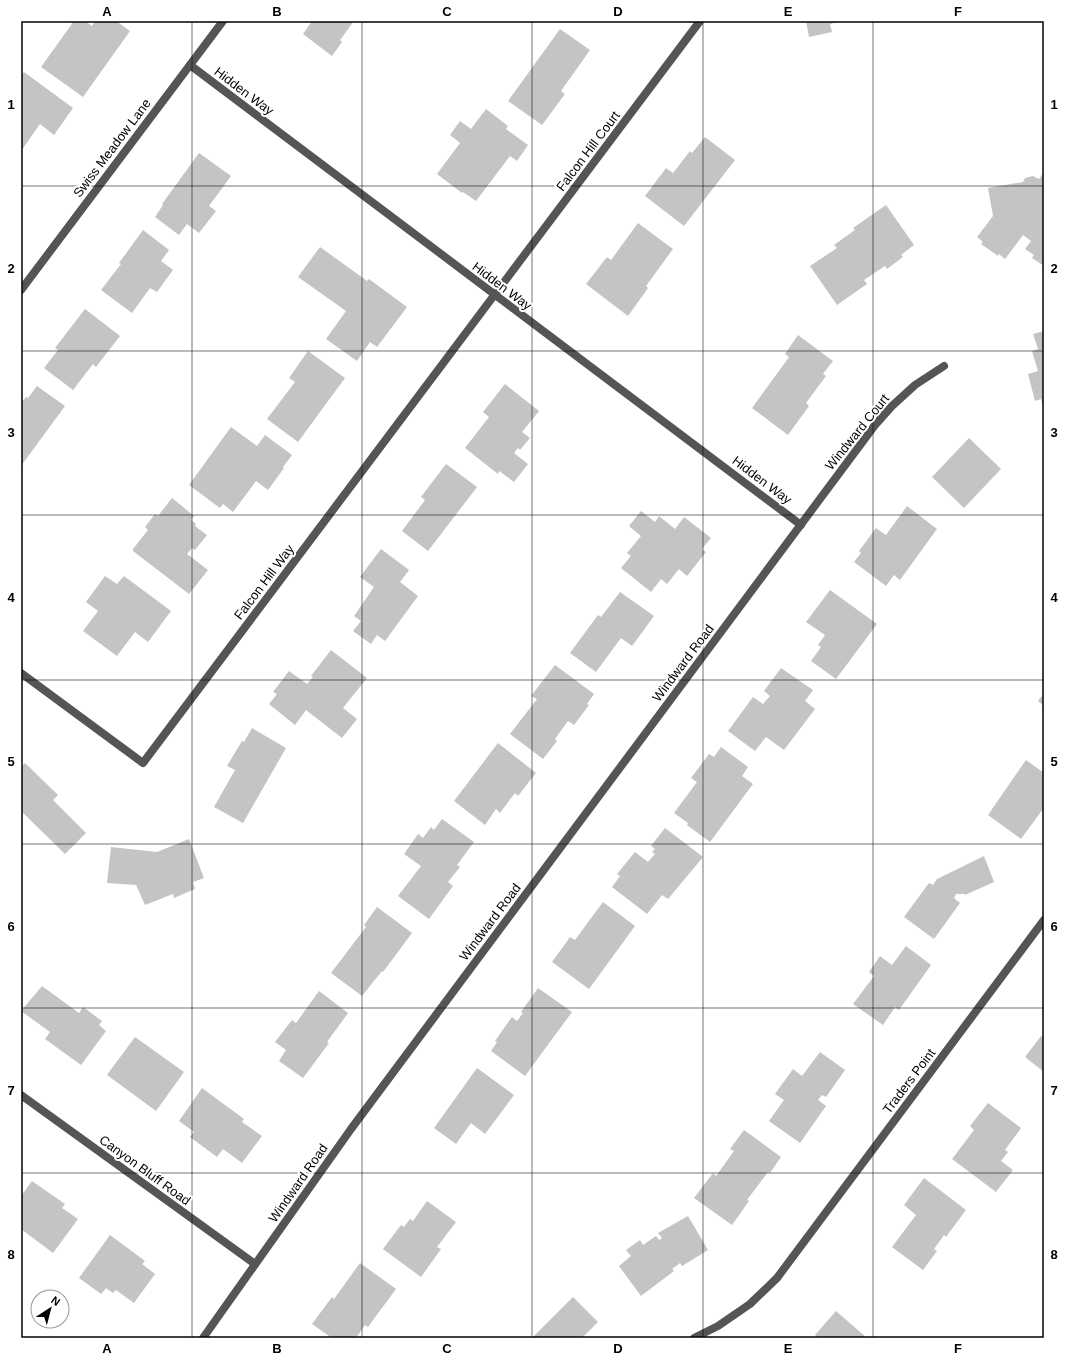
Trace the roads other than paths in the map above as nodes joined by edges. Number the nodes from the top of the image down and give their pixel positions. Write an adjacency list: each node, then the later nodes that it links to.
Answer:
1 (223, 21): 3 (street, Swiss Meadow Lane)
2 (700, 21): 5 (street, Falcon Hill Court)
3 (190, 65): 4 (street, Swiss Meadow Lane); 5 (street, Hidden Way)
4 (21, 290)
5 (495, 295): 7 (street, Hidden Way); 8 (street, Falcon Hill Way)
6 (944, 366): 7 (street, Windward Court)
7 (801, 525): 11 (street, Windward Road)
8 (21, 673)
9 (1044, 920): 13 (street, Traders Point)
10 (21, 1095): 11 (street, Canyon Bluff Road)
11 (255, 1264): 12 (street, Windward Road)
12 (203, 1338)
13 (694, 1338)

